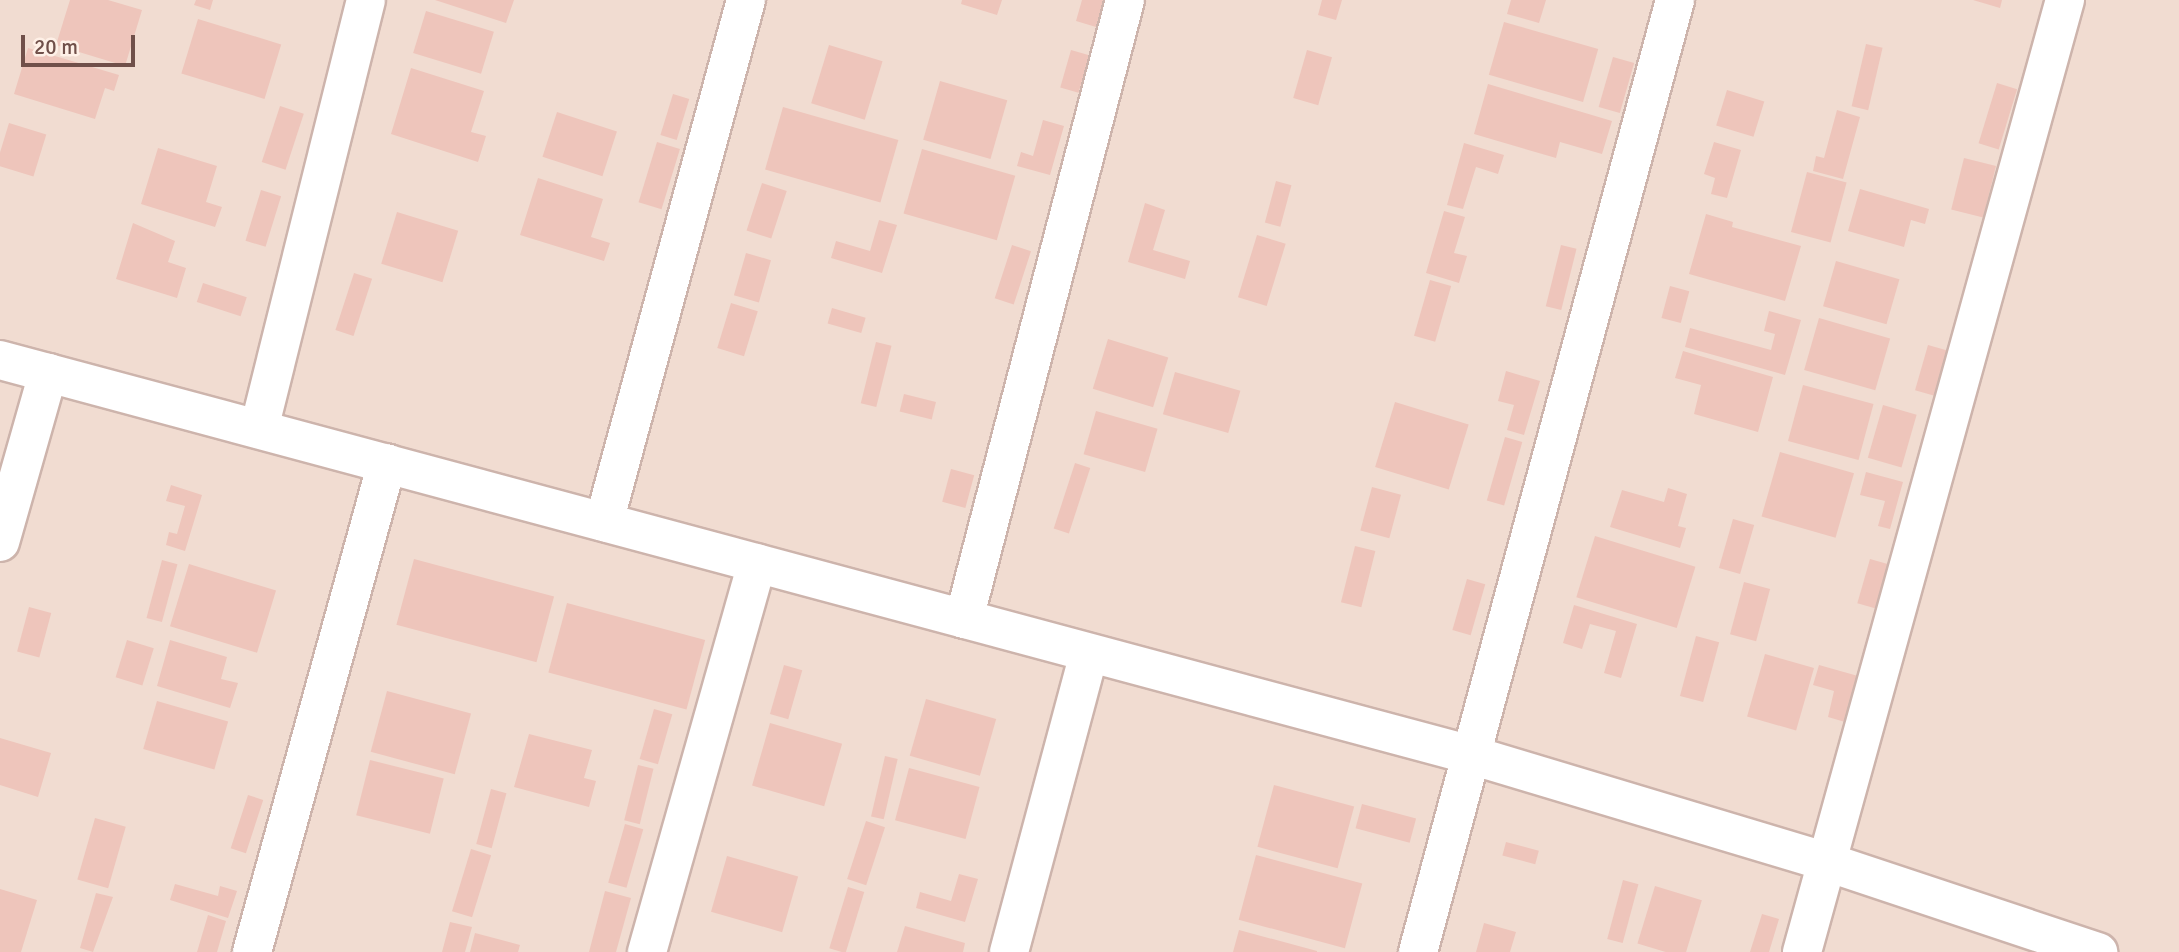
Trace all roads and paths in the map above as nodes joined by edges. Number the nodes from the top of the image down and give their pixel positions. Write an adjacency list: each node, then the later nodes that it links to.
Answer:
1 (366, 0): 8 (street)
2 (746, 0): 10 (street)
3 (1125, 0): 13 (street)
4 (1675, 0): 15 (street)
5 (2065, 0): 16 (street)
6 (0, 360): 7 (street)
7 (48, 373): 8 (street); 11 (street)
8 (259, 429): 9 (street)
9 (387, 463): 10 (street); 17 (street)
10 (604, 522): 12 (street)
11 (0, 542)
12 (757, 563): 13 (street); 18 (street)
13 (964, 619): 14 (street)
14 (1089, 654): 15 (street); 19 (street)
15 (1471, 755): 16 (street); 20 (street)
16 (1827, 862): 21 (street); 22 (street)
17 (252, 952)
18 (647, 952)
19 (1009, 952)
20 (1418, 952)
21 (1802, 952)
22 (2098, 952)

